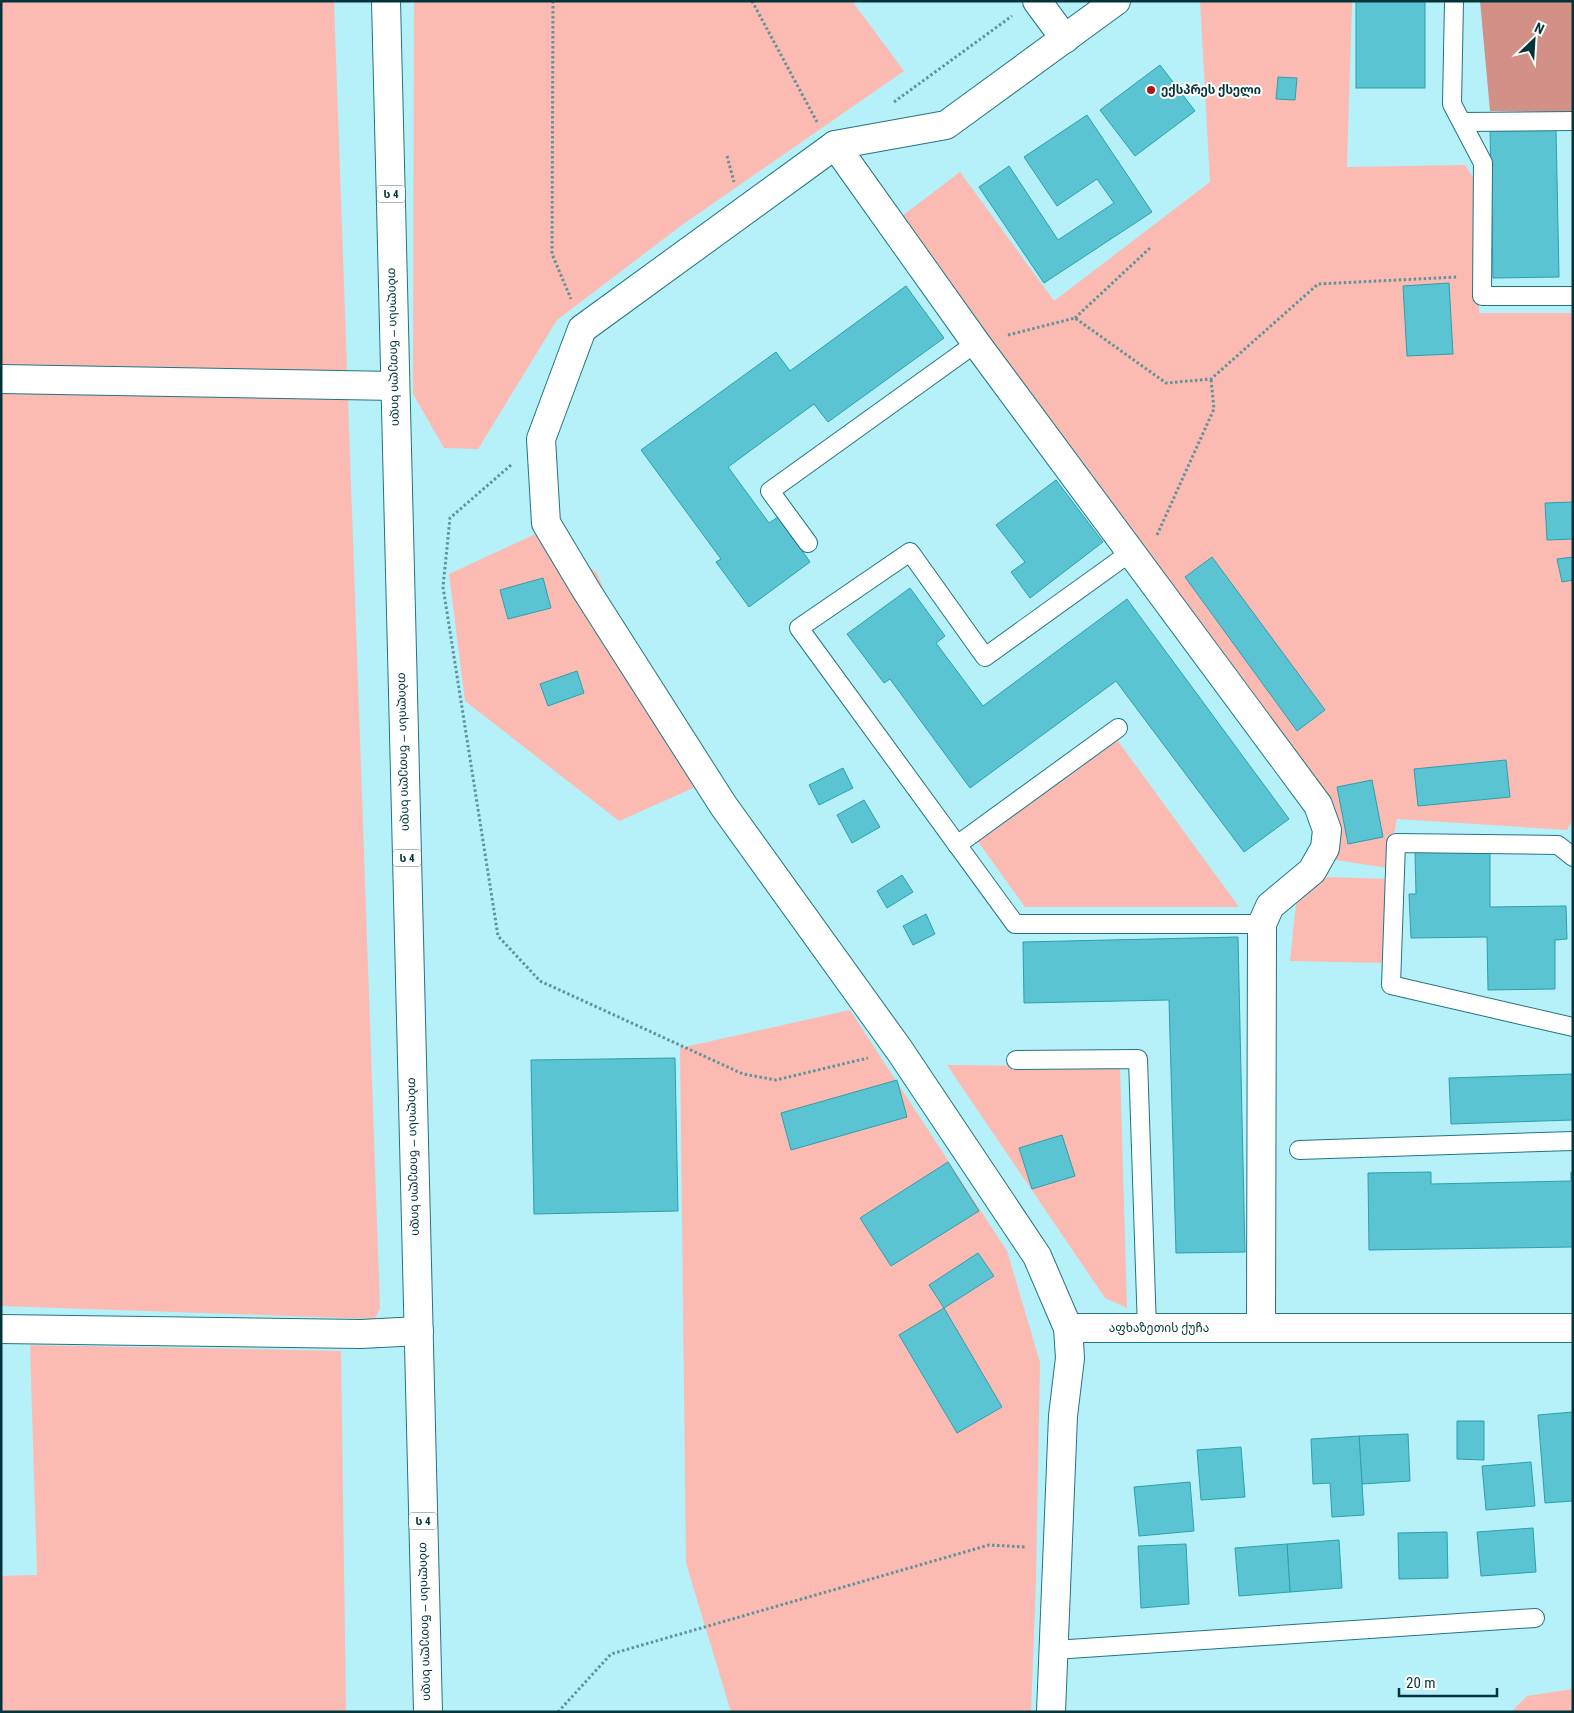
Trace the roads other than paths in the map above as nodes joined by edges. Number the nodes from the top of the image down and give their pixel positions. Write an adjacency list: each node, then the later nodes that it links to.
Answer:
1 (386, 1): 12 (main road, თბილისი — წითელი ხიდი / ს 4)
2 (1116, 1): 5 (main road)
3 (1454, 1): 7 (lane)
4 (1027, 7): 5 (main road)
5 (1065, 39): 8 (main road)
6 (1573, 121): 7 (lane)
7 (1463, 122): 9 (lane)
8 (835, 145): 10 (main road); 23 (main road)
9 (1573, 296)
10 (976, 343): 13 (lane); 14 (main road)
11 (1, 379): 12 (main road)
12 (395, 386): 28 (main road, თბილისი — წითელი ხიდი / ს 4)
13 (808, 542)
14 (1136, 560): 16 (lane); 18 (main road)
15 (1118, 728): 16 (lane)
16 (957, 845): 18 (lane)
17 (1573, 857): 19 (lane)
18 (1262, 924): 24 (main road)
19 (1573, 1027)
20 (1016, 1060): 27 (lane)
21 (1573, 1141): 22 (lane)
22 (1299, 1150)
23 (1068, 1328): 27 (main road, აფხაზეთის ქუჩა); 30 (main road)
24 (1261, 1328): 25 (main road, აფხაზეთის ქუჩა); 27 (main road, აფხაზეთის ქუჩა)
25 (1573, 1328)
26 (1, 1329): 28 (main road)
27 (1147, 1329)
28 (419, 1331): 31 (main road, თბილისი — წითელი ხიდი / ს 4)
29 (1535, 1618): 30 (lane)
30 (1054, 1650): 32 (main road)
31 (428, 1712)
32 (1051, 1712)

